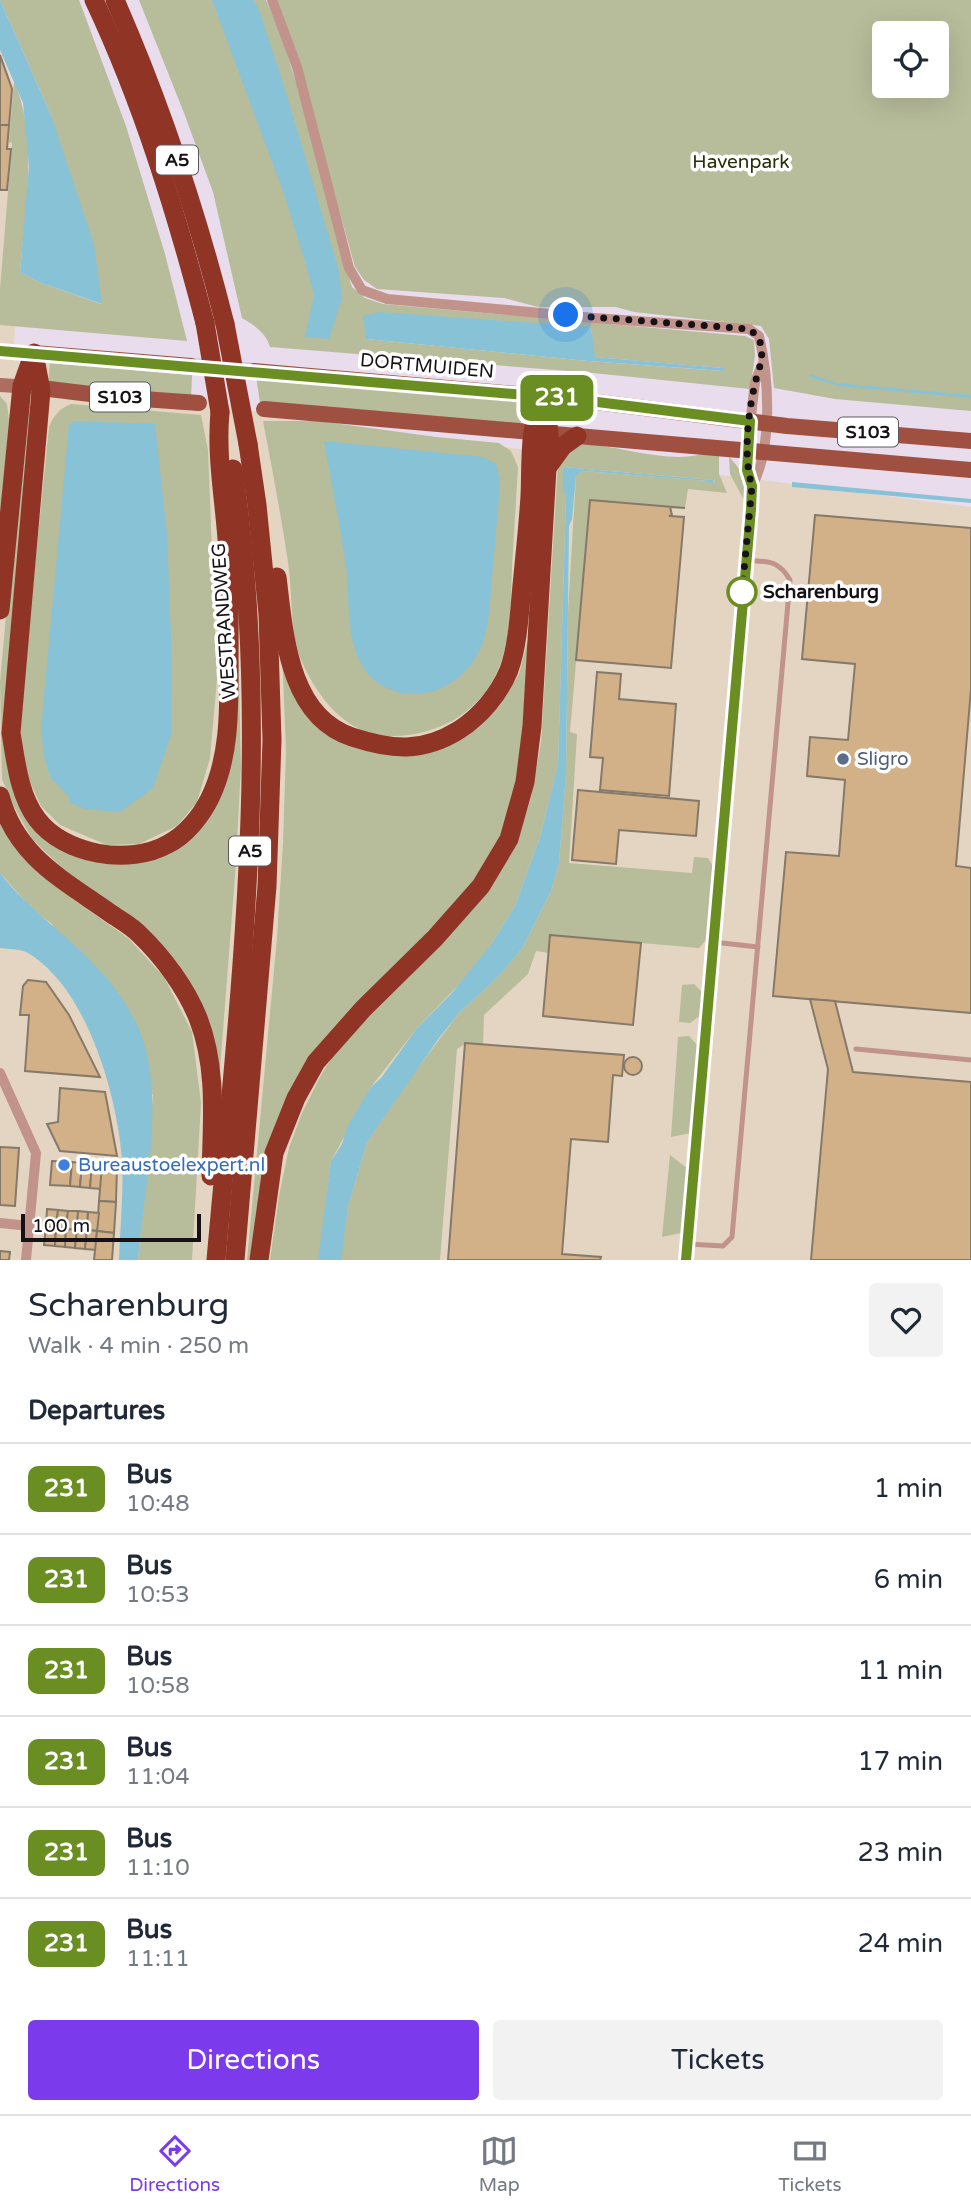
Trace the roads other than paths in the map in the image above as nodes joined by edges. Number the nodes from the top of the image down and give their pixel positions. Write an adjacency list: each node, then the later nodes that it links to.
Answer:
1 (94, 0): 17 (highway, WESTRANDWEG / A5, bridge)
2 (115, 0): 17 (highway, WESTRANDWEG / A5, bridge)
3 (272, 0): 13 (street)
4 (0, 351): 5 (main road, S103)
5 (34, 353): 6 (main road, S103); 9 (highway, A5)
6 (191, 366)
7 (254, 372): 10 (main road, DORTMUIDEN / S103)
8 (0, 385): 9 (main road, S103)
9 (31, 387): 11 (main road, S103); 17 (highway, A5); 23 (highway, A5)
10 (545, 397): 13 (main road, DORTMUIDEN / S103); 14 (highway)
11 (199, 403)
12 (264, 409): 14 (main road, S103)
13 (758, 422): 16 (main road, DORTMUIDEN / S103); 18 (street); 18 (street)
14 (541, 433): 15 (main road, S103); 17 (highway, A5); 19 (highway)
15 (578, 436): 18 (main road, S103); 19 (highway)
16 (971, 441)
17 (231, 442): 35 (highway, WESTRANDWEG / A5); 36 (highway, WESTRANDWEG / A5)
18 (755, 450): 20 (main road, S103); 21 (street); 21 (street)
19 (547, 468): 37 (highway)
20 (971, 470)
21 (752, 486): 22 (street)
22 (745, 560): 25 (street); 26 (lane)
23 (0, 610)
24 (0, 796): 34 (highway)
25 (713, 942): 26 (lane); 32 (street)
26 (758, 947): 32 (lane)
27 (856, 1049): 28 (lane)
28 (971, 1060)
29 (0, 1073): 31 (street)
30 (0, 1223): 31 (street)
31 (29, 1226): 33 (street)
32 (688, 1244): 38 (street)
33 (26, 1260)
34 (211, 1260)
35 (216, 1260)
36 (235, 1260)
37 (259, 1260)
38 (686, 1260)

